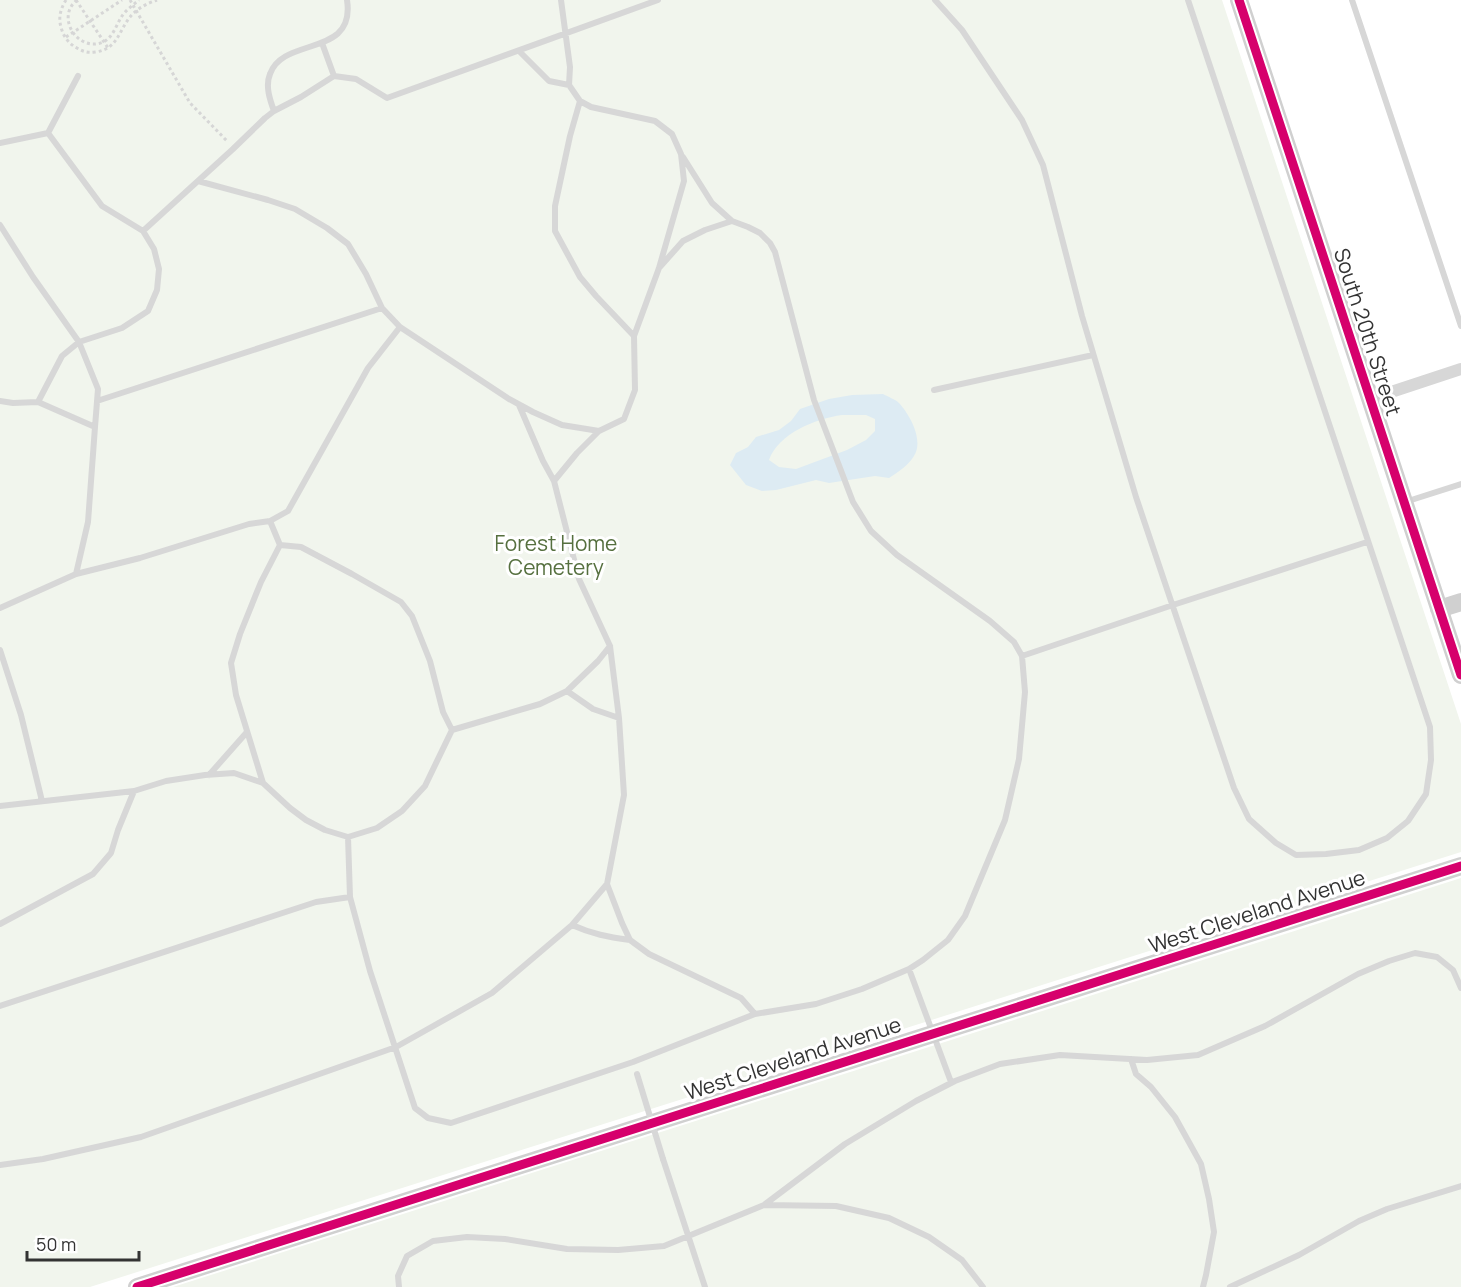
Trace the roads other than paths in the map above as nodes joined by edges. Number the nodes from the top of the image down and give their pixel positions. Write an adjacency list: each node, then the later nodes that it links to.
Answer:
1 (347, 0): 9 (lane)
2 (561, 0): 8 (lane)
3 (658, 0): 8 (lane)
4 (935, 0): 29 (lane)
5 (1188, 0): 43 (lane)
6 (1239, 0): 32 (street, South 20th Street)
7 (1352, 0): 25 (lane)
8 (566, 34): 10 (lane); 13 (lane)
9 (322, 43): 12 (lane); 15 (lane)
10 (519, 51): 12 (lane); 13 (lane)
11 (78, 76): 16 (lane)
12 (334, 76): 15 (lane)
13 (569, 85): 14 (lane)
14 (580, 101): 18 (lane); 27 (lane)
15 (274, 111): 19 (lane)
16 (48, 133): 17 (lane); 22 (lane)
17 (0, 143)
18 (681, 154): 20 (lane); 23 (lane)
19 (198, 181): 22 (lane); 24 (lane)
20 (732, 221): 23 (lane); 52 (lane)
21 (0, 225): 28 (lane)
22 (144, 231): 28 (lane)
23 (659, 268): 27 (lane)
24 (382, 308): 26 (lane); 34 (lane)
25 (1461, 326)
26 (400, 327): 36 (lane); 42 (lane)
27 (634, 336): 38 (lane)
28 (80, 342): 34 (lane); 35 (lane)
29 (1094, 355): 31 (lane); 47 (lane)
30 (1461, 369): 32 (street)
31 (934, 390)
32 (1370, 399): 41 (street, South 20th Street)
33 (0, 401): 35 (lane)
34 (97, 401): 37 (lane)
35 (38, 402): 37 (lane)
36 (519, 404): 38 (lane); 39 (lane)
37 (95, 427): 45 (lane)
38 (599, 431): 39 (lane)
39 (554, 481): 50 (lane)
40 (1461, 484): 41 (lane)
41 (1404, 502): 49 (street, South 20th Street)
42 (270, 521): 44 (lane); 45 (lane)
43 (1367, 542): 47 (lane); 47 (lane)
44 (280, 545): 56 (lane); 57 (lane)
45 (76, 574): 48 (lane)
46 (1461, 602): 49 (street)
47 (1173, 605): 52 (lane)
48 (0, 608)
49 (1439, 609): 53 (street, South 20th Street)
50 (610, 646): 54 (lane); 55 (lane)
51 (0, 650): 61 (lane)
52 (1022, 656): 70 (lane)
53 (1461, 675)
54 (567, 691): 55 (lane); 56 (lane)
55 (619, 717): 65 (lane)
56 (452, 730): 63 (lane)
57 (247, 732): 58 (lane); 59 (lane)
58 (209, 775): 59 (lane); 60 (lane)
59 (263, 783): 63 (lane)
60 (134, 791): 61 (lane); 67 (lane)
61 (42, 801): 62 (lane)
62 (0, 806)
63 (348, 837): 66 (lane)
64 (1461, 866): 74 (street, West Cleveland Avenue)
65 (607, 884): 68 (lane); 69 (lane)
66 (350, 897): 72 (lane); 75 (lane)
67 (0, 924)
68 (572, 925): 69 (lane); 75 (lane)
69 (630, 940): 73 (lane)
70 (909, 969): 73 (lane); 74 (lane)
71 (1461, 988): 76 (lane)
72 (0, 1006)
73 (755, 1014): 77 (lane)
74 (934, 1034): 78 (lane); 83 (street, West Cleveland Avenue)
75 (396, 1047): 77 (lane); 79 (lane)
76 (1131, 1059): 78 (lane); 87 (lane)
77 (633, 1062): 82 (lane, bridge)
78 (951, 1082): 81 (lane)
79 (0, 1165)
80 (1461, 1186): 88 (lane)
81 (764, 1205): 82 (lane); 86 (lane)
82 (688, 1236): 84 (lane); 85 (lane)
83 (137, 1287)
84 (399, 1287)
85 (705, 1287)
86 (982, 1287)
87 (1203, 1287)
88 (1230, 1287)

